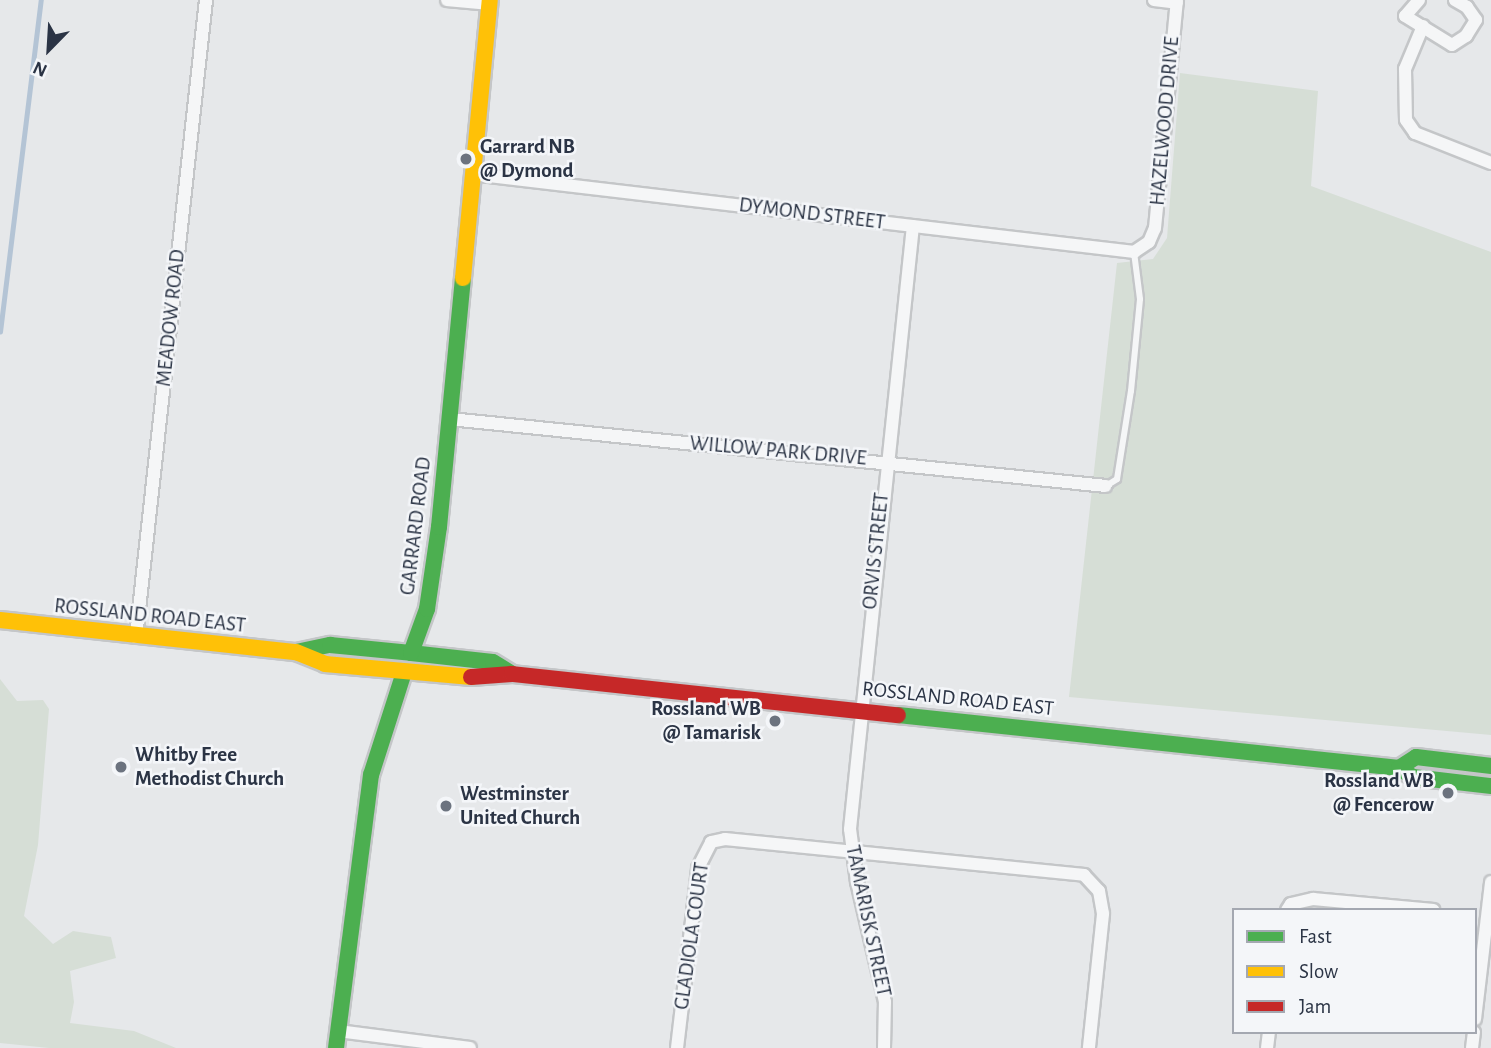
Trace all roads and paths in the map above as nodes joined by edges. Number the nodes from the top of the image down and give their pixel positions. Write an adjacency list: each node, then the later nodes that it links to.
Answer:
1 (206, 0): 17 (street, MEADOW ROAD)
2 (447, 0): 7 (street)
3 (1154, 0): 6 (street)
4 (1419, 0): 8 (street)
5 (1455, 0): 8 (street)
6 (1177, 1): 12 (street, HAZELWOOD DRIVE)
7 (490, 2): 10 (main road, GARRARD ROAD)
8 (1423, 26): 9 (street)
9 (1491, 163)
10 (472, 174): 11 (street, DYMOND STREET); 13 (main road, GARRARD ROAD)
11 (912, 226): 12 (street, DYMOND STREET); 14 (street, ORVIS STREET)
12 (1134, 252): 15 (lane)
13 (450, 419): 14 (street, WILLOW PARK DRIVE); 19 (main road, GARRARD ROAD)
14 (886, 461): 15 (street, WILLOW PARK DRIVE); 22 (street, ORVIS STREET)
15 (1106, 486)
16 (0, 621): 17 (main road, ROSSLAND ROAD EAST)
17 (136, 636): 18 (main road, ROSSLAND ROAD EAST)
18 (296, 652): 19 (main road, ROSSLAND ROAD EAST); 20 (main road, ROSSLAND ROAD EAST)
19 (411, 653): 20 (street, GARRARD ROAD); 21 (main road, ROSSLAND ROAD EAST)
20 (404, 672): 21 (main road, ROSSLAND ROAD EAST); 32 (main road, GARRARD ROAD)
21 (512, 674): 22 (main road, ROSSLAND ROAD EAST)
22 (860, 710): 24 (main road, ROSSLAND ROAD EAST); 26 (street, TAMARISK STREET)
23 (1491, 766): 24 (main road, ROSSLAND ROAD EAST)
24 (1399, 768): 25 (main road, ROSSLAND ROAD EAST)
25 (1491, 786)
26 (851, 852): 35 (street, GLADIOLA COURT); 36 (street, TAMARISK STREET); 37 (street)
27 (1491, 882): 30 (street)
28 (1288, 908): 29 (street)
29 (1411, 908)
30 (1481, 914): 31 (street)
31 (1477, 984)
32 (338, 1031): 33 (main road, GARRARD ROAD); 34 (street)
33 (336, 1048)
34 (470, 1048)
35 (677, 1048)
36 (884, 1048)
37 (1089, 1048)

